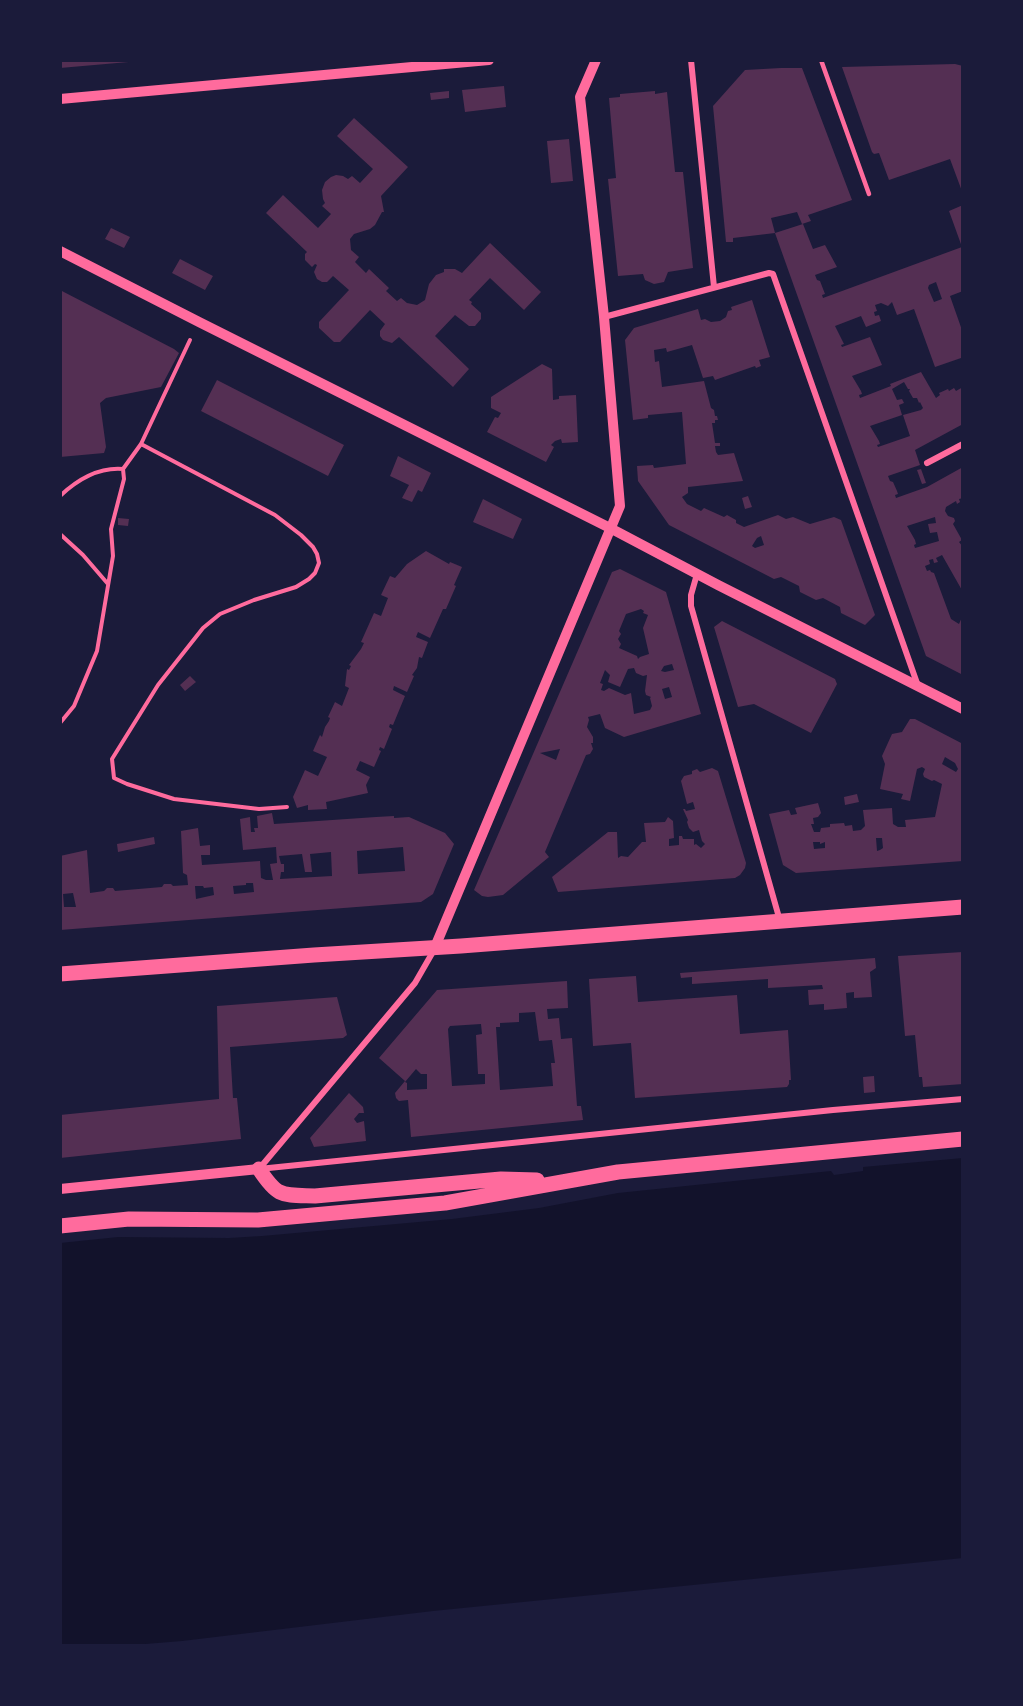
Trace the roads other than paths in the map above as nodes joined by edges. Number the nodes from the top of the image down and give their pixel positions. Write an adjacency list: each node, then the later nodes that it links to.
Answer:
1 (489, 60): 5 (street)
2 (596, 60): 10 (street)
3 (691, 60): 9 (street)
4 (820, 60): 7 (lane)
5 (383, 65): 6 (street)
6 (60, 99)
7 (869, 194)
8 (60, 251): 13 (street)
9 (714, 287): 10 (street); 15 (street)
10 (604, 317): 13 (street)
11 (963, 444): 12 (street)
12 (927, 463)
13 (610, 528): 14 (street); 19 (street)
14 (697, 574): 15 (street); 18 (street)
15 (919, 687): 16 (street)
16 (963, 709)
17 (963, 907): 18 (main road)
18 (780, 921): 19 (main road)
19 (435, 947): 20 (main road); 23 (street)
20 (60, 974)
21 (963, 1099): 23 (street)
22 (963, 1139): 24 (main road)
23 (259, 1169): 24 (main road); 25 (street)
24 (567, 1182): 26 (main road)
25 (60, 1189)
26 (60, 1226)

